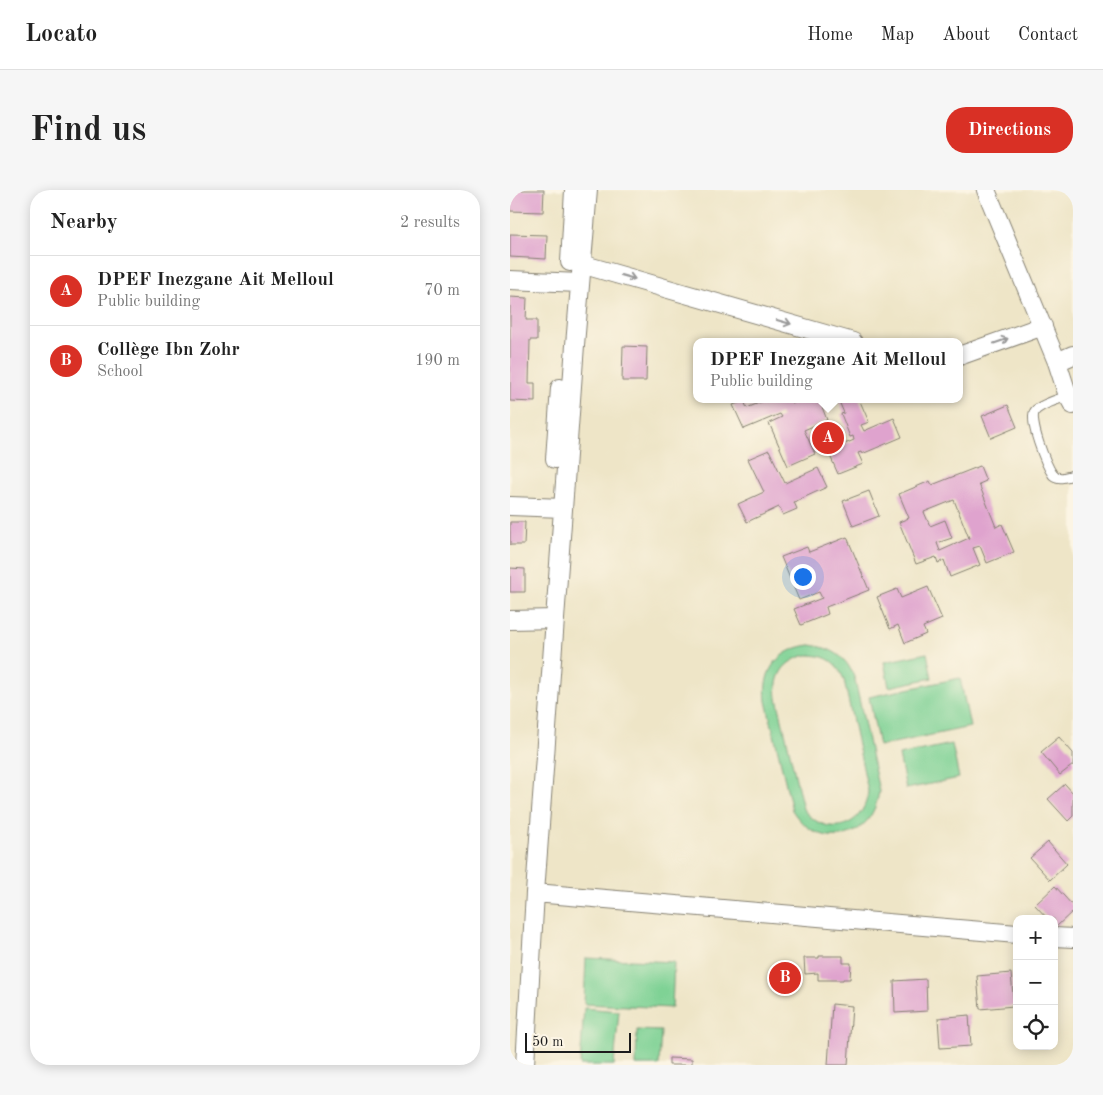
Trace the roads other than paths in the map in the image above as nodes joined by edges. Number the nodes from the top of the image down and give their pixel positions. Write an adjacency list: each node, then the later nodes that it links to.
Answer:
1 (574, 190): 4 (street)
2 (588, 190): 4 (street)
3 (986, 190): 8 (street)
4 (578, 232): 5 (street); 7 (street)
5 (581, 264): 7 (street); 9 (street, one-way to 9)
6 (510, 280): 7 (street)
7 (574, 283): 15 (street)
8 (1043, 326): 10 (street, one-way to 8); 11 (street)
9 (839, 338)
10 (963, 355)
11 (1065, 358): 12 (street)
12 (1070, 400): 13 (lane)
13 (1073, 474)
14 (510, 506): 15 (street)
15 (558, 507): 16 (street)
16 (550, 619): 17 (street); 18 (street); 22 (street)
17 (510, 620)
18 (535, 893): 19 (street); 23 (street)
19 (1013, 934)
20 (1058, 937): 21 (street)
21 (1073, 938)
22 (513, 1065)
23 (525, 1065)

